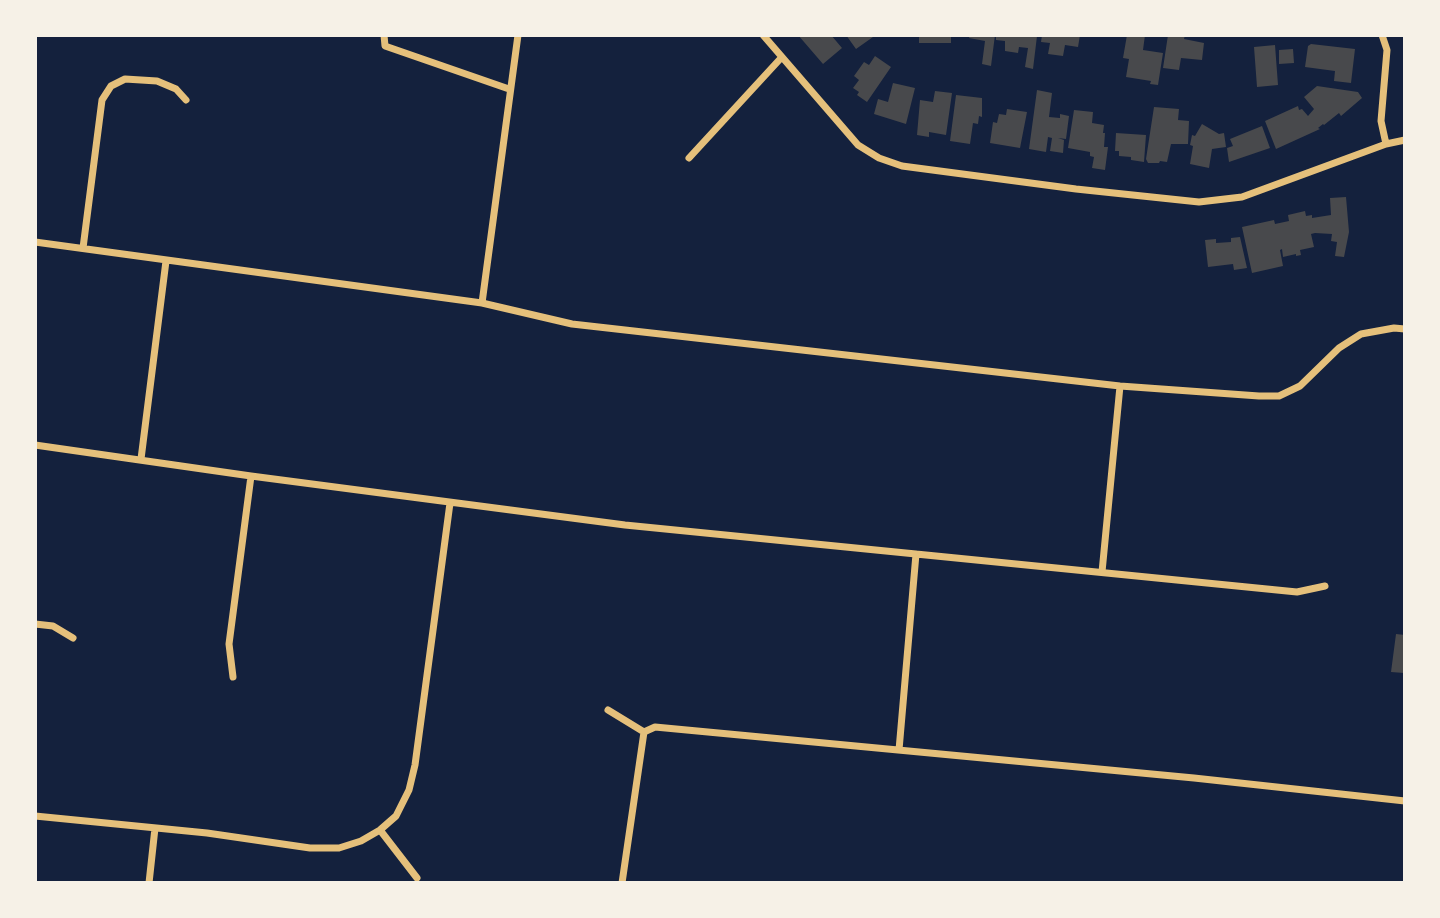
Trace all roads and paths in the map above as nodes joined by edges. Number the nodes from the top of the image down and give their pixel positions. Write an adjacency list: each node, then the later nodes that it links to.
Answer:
1 (384, 35): 6 (street)
2 (518, 35): 6 (street)
3 (763, 35): 5 (street)
4 (1382, 35): 9 (street)
5 (781, 58): 9 (street); 10 (street)
6 (509, 89): 14 (street)
7 (186, 100): 12 (street)
8 (1405, 141): 9 (street)
9 (1386, 144)
10 (689, 158)
11 (35, 242): 12 (street)
12 (83, 248): 13 (street)
13 (166, 261): 14 (street); 18 (street)
14 (482, 303): 16 (street)
15 (1405, 329): 16 (street)
16 (1120, 386): 22 (street)
17 (35, 445): 18 (street)
18 (141, 459): 19 (street)
19 (251, 476): 20 (street); 26 (street)
20 (450, 503): 21 (street); 33 (street)
21 (916, 554): 22 (street); 29 (street)
22 (1102, 572): 23 (street)
23 (1325, 586)
24 (35, 624): 25 (street)
25 (72, 638)
26 (233, 677)
27 (608, 710): 28 (street)
28 (644, 732): 29 (street); 36 (street)
29 (900, 750): 30 (street)
30 (1405, 801)
31 (35, 816): 32 (street)
32 (155, 828): 33 (street); 35 (street)
33 (380, 830): 34 (street)
34 (417, 878)
35 (149, 883)
36 (622, 883)

